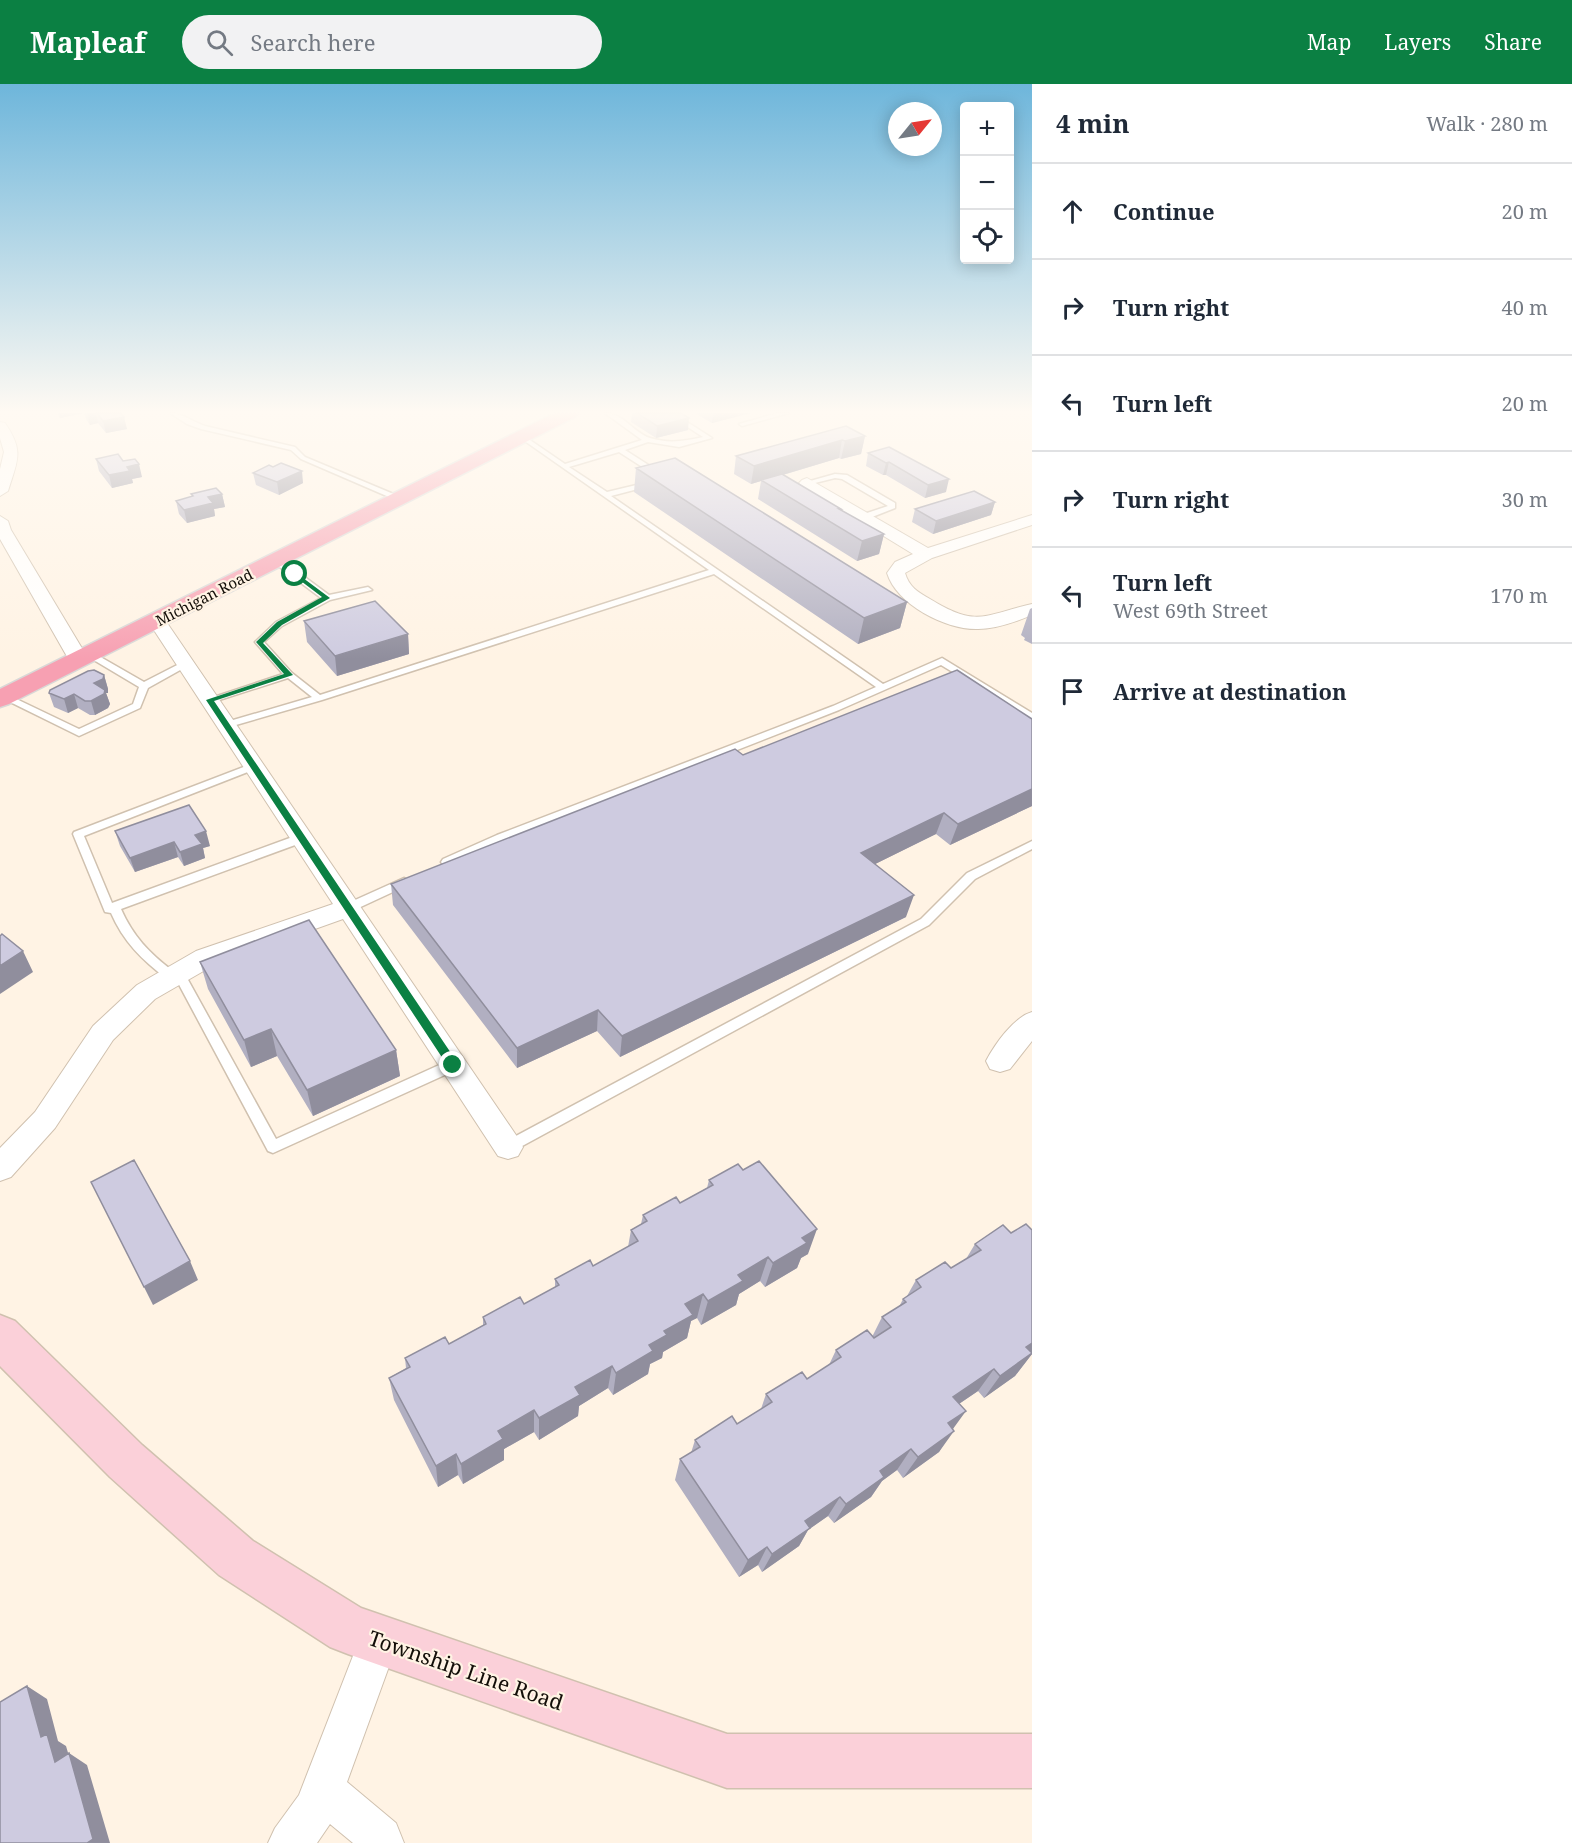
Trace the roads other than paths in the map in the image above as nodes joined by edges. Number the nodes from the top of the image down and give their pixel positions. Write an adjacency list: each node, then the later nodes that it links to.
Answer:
1 (392, 495): 6 (lane)
2 (405, 495): 6 (main road, Michigan Road)
3 (606, 495): 14 (lane)
4 (827, 495): 7 (street)
5 (875, 495): 7 (lane)
6 (399, 498): 13 (main road, Michigan Road)
7 (864, 517): 12 (street)
8 (1032, 520): 10 (street)
9 (0, 521): 19 (street)
10 (1014, 526): 11 (street); 12 (street)
11 (1032, 535)
12 (926, 554): 17 (street)
13 (276, 560): 16 (lane); 18 (main road, Michigan Road)
14 (715, 571): 23 (lane); 25 (lane)
15 (368, 590): 16 (lane)
16 (327, 598): 21 (lane)
17 (1032, 609)
18 (157, 621): 19 (main road, Michigan Road); 20 (street)
19 (85, 657): 22 (lane); 24 (main road, Michigan Road)
20 (186, 664): 22 (lane); 26 (street)
21 (289, 675): 25 (lane); 26 (lane)
22 (144, 686): 24 (lane)
23 (882, 687): 27 (lane); 32 (lane)
24 (3, 698)
25 (319, 699): 28 (lane)
26 (210, 700): 28 (street)
27 (1032, 717)
28 (226, 724): 29 (street)
29 (254, 766): 30 (street); 34 (lane)
30 (302, 838): 34 (lane); 35 (street)
31 (1032, 845): 40 (lane)
32 (434, 868)
33 (412, 878): 35 (lane)
34 (114, 907): 36 (lane)
35 (348, 908): 36 (street); 39 (street)
36 (174, 974): 39 (lane); 41 (street)
37 (1032, 1022): 38 (street)
38 (1000, 1061)
39 (453, 1065): 40 (street)
40 (508, 1148)
41 (0, 1168)
42 (0, 1336): 43 (main road, Township Line Road)
43 (379, 1640): 44 (main road, Township Line Road); 45 (street)
44 (1032, 1761)
45 (323, 1790): 46 (street); 47 (street)
46 (290, 1843)
47 (382, 1843)

